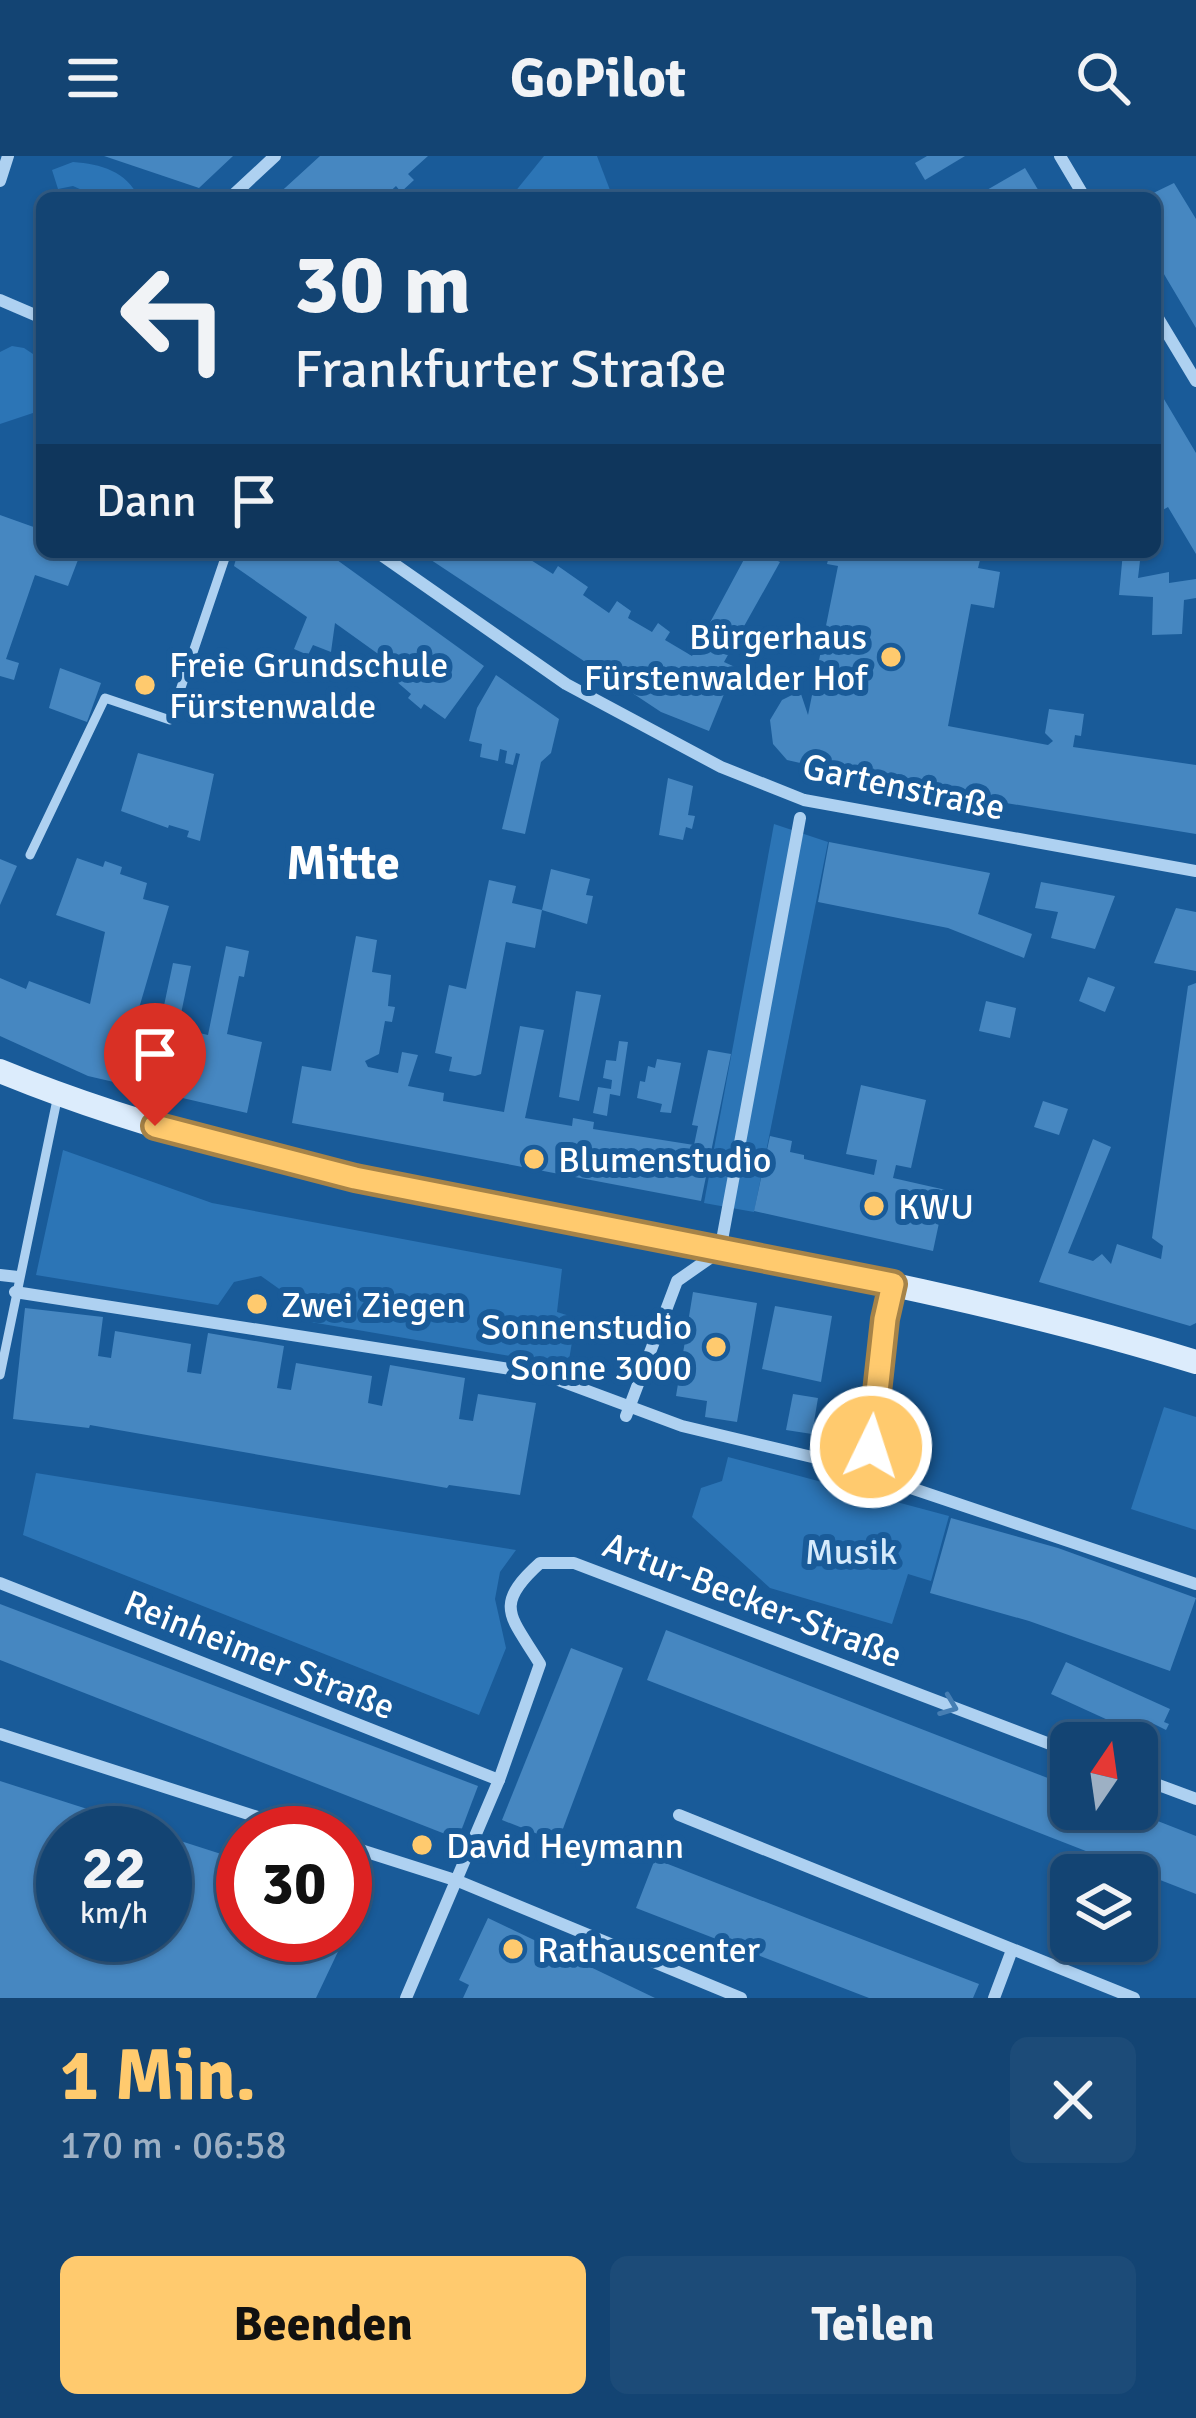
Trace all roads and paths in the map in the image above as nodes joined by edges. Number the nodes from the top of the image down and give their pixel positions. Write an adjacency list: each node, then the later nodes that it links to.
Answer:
1 (8, 156): 4 (street)
2 (275, 156): 5 (street)
3 (1060, 156): 6 (street)
4 (0, 181)
5 (236, 192)
6 (1081, 192)
7 (0, 300): 8 (street)
8 (36, 315)
9 (1161, 323): 10 (street)
10 (1196, 381)
11 (224, 558): 14 (lane)
12 (386, 558): 15 (street, Gartenstraße)
13 (800, 818): 18 (street)
14 (31, 855)
15 (1196, 871)
16 (0, 1072): 17 (street)
17 (58, 1095): 18 (street); 21 (lane)
18 (720, 1251): 20 (street); 24 (street)
19 (0, 1276): 21 (street)
20 (893, 1284): 22 (street); 25 (street)
21 (16, 1285): 23 (lane); 24 (street)
22 (1196, 1362)
23 (0, 1375)
24 (628, 1411): 25 (street)
25 (871, 1447): 27 (street)
26 (0, 1583): 30 (street, Reinheimer Straße)
27 (1196, 1583)
28 (0, 1734): 33 (street)
29 (1050, 1744): 30 (street, Artur-Becker-Straße, one-way to 29)
30 (499, 1780): 36 (street, Artur-Becker-Straße)
31 (1158, 1785): 32 (street)
32 (1196, 1799)
33 (224, 1806)
34 (679, 1815): 37 (street)
35 (372, 1854): 36 (street)
36 (458, 1881): 38 (street, Artur-Becker-Straße); 40 (street)
37 (1012, 1950): 41 (street); 42 (street)
38 (407, 1994): 39 (street)
39 (425, 1998)
40 (740, 1998)
41 (994, 1998)
42 (1134, 1998)

